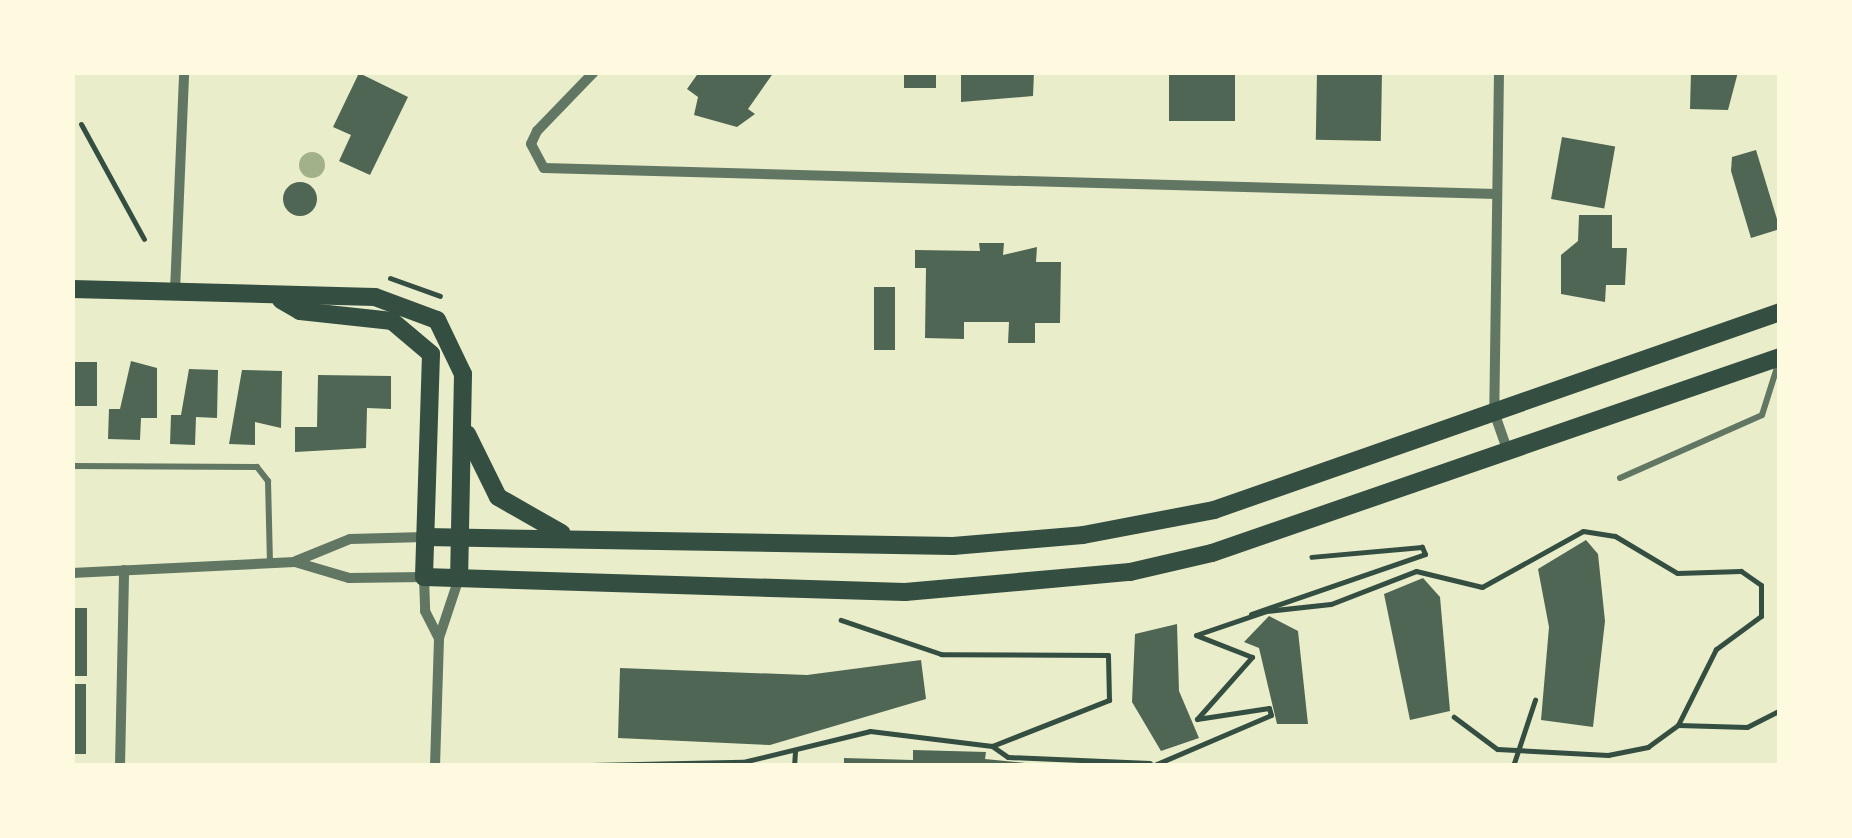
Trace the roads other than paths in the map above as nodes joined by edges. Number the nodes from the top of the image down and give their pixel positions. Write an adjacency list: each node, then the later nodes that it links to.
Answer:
1 (184, 72): 6 (street)
2 (594, 72): 4 (street)
3 (1500, 72): 4 (street)
4 (1497, 194): 10 (street)
5 (72, 289): 6 (main road)
6 (175, 291): 7 (main road)
7 (281, 300): 11 (main road); 15 (main road)
8 (1780, 312): 10 (main road)
9 (1780, 358): 12 (main road); 14 (lane)
10 (1494, 412): 12 (street); 17 (main road)
11 (465, 429): 16 (main road); 17 (main road)
12 (1508, 452): 23 (main road)
13 (72, 466): 18 (lane)
14 (1620, 478)
15 (425, 537): 16 (main road); 19 (street); 22 (main road)
16 (459, 537): 17 (main road); 23 (main road)
17 (586, 540)
18 (270, 562): 19 (street); 20 (street)
19 (295, 562): 22 (street)
20 (124, 570): 21 (street); 25 (street)
21 (72, 573)
22 (424, 577): 23 (main road); 24 (street)
23 (458, 578): 24 (street)
24 (439, 638): 26 (street)
25 (120, 766)
26 (435, 766)

